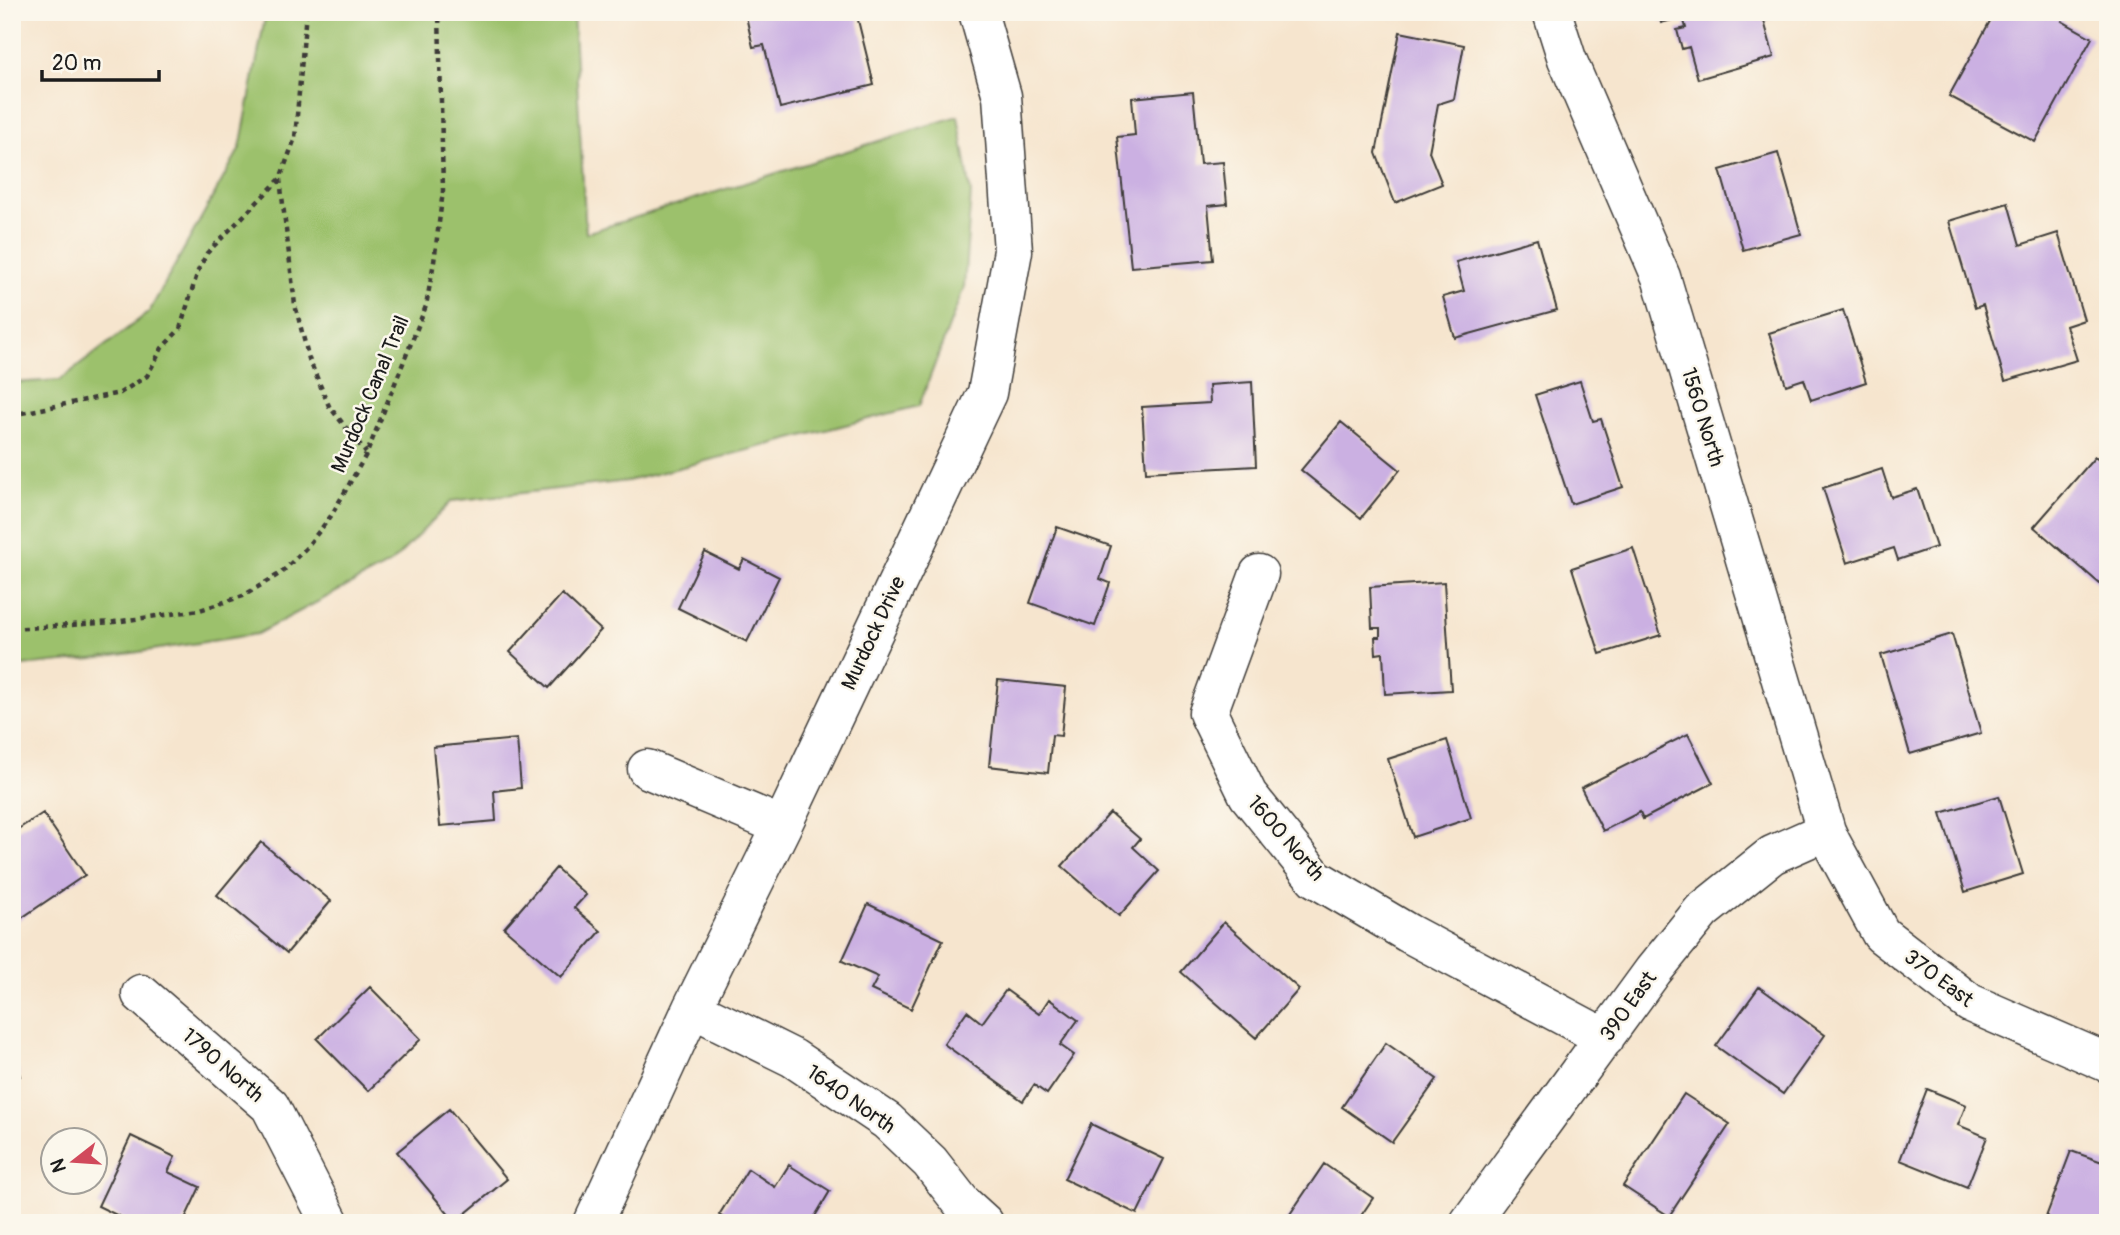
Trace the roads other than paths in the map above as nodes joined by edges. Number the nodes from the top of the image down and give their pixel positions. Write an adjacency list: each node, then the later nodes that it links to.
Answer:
1 (978, 12): 5 (street, Murdock Drive)
2 (1552, 12): 6 (street, 1560 North)
3 (1259, 575): 9 (street, 1600 North)
4 (647, 769): 5 (street)
5 (782, 826): 8 (street, Murdock Drive)
6 (1826, 831): 9 (street, 390 East); 10 (street, 370 East)
7 (141, 994): 11 (street, 1790 North)
8 (692, 1008): 12 (street, Murdock Drive); 13 (street, 1640 North)
9 (1605, 1038): 14 (street, 390 East)
10 (2108, 1063)
11 (330, 1223)
12 (593, 1223)
13 (984, 1223)
14 (1469, 1223)

